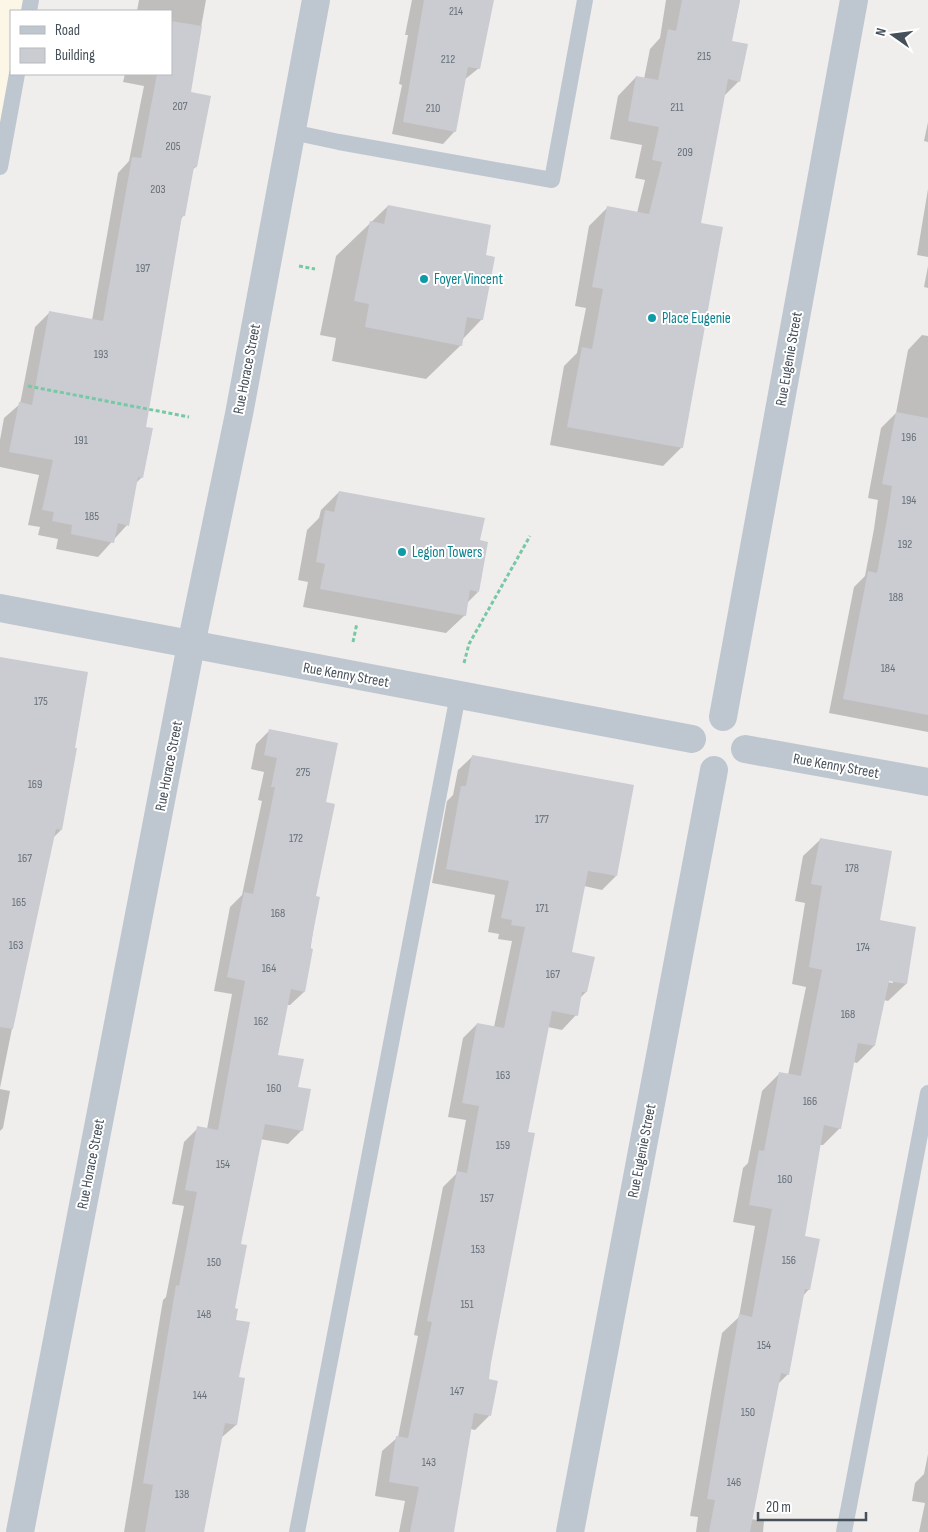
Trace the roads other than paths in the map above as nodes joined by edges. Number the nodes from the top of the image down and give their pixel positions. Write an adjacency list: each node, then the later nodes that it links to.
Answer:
1 (316, 0): 5 (street, Rue Horace Street)
2 (585, 0): 5 (lane)
3 (854, 0): 10 (street, Rue Eugenie Street)
4 (17, 75): 6 (lane)
5 (292, 132): 8 (street, Rue Horace Street)
6 (0, 167)
7 (0, 608): 8 (street, Rue Kenny Street)
8 (191, 645): 9 (street, Rue Kenny Street); 16 (street, Rue Horace Street)
9 (458, 695): 11 (street, Rue Kenny Street); 17 (lane)
10 (723, 717): 11 (street); 12 (street)
11 (692, 739): 13 (street)
12 (745, 748): 13 (street); 14 (street, Rue Kenny Street)
13 (714, 770): 18 (street, Rue Eugenie Street)
14 (928, 782)
15 (928, 1093): 19 (lane)
16 (20, 1532)
17 (297, 1532)
18 (570, 1532)
19 (844, 1532)

